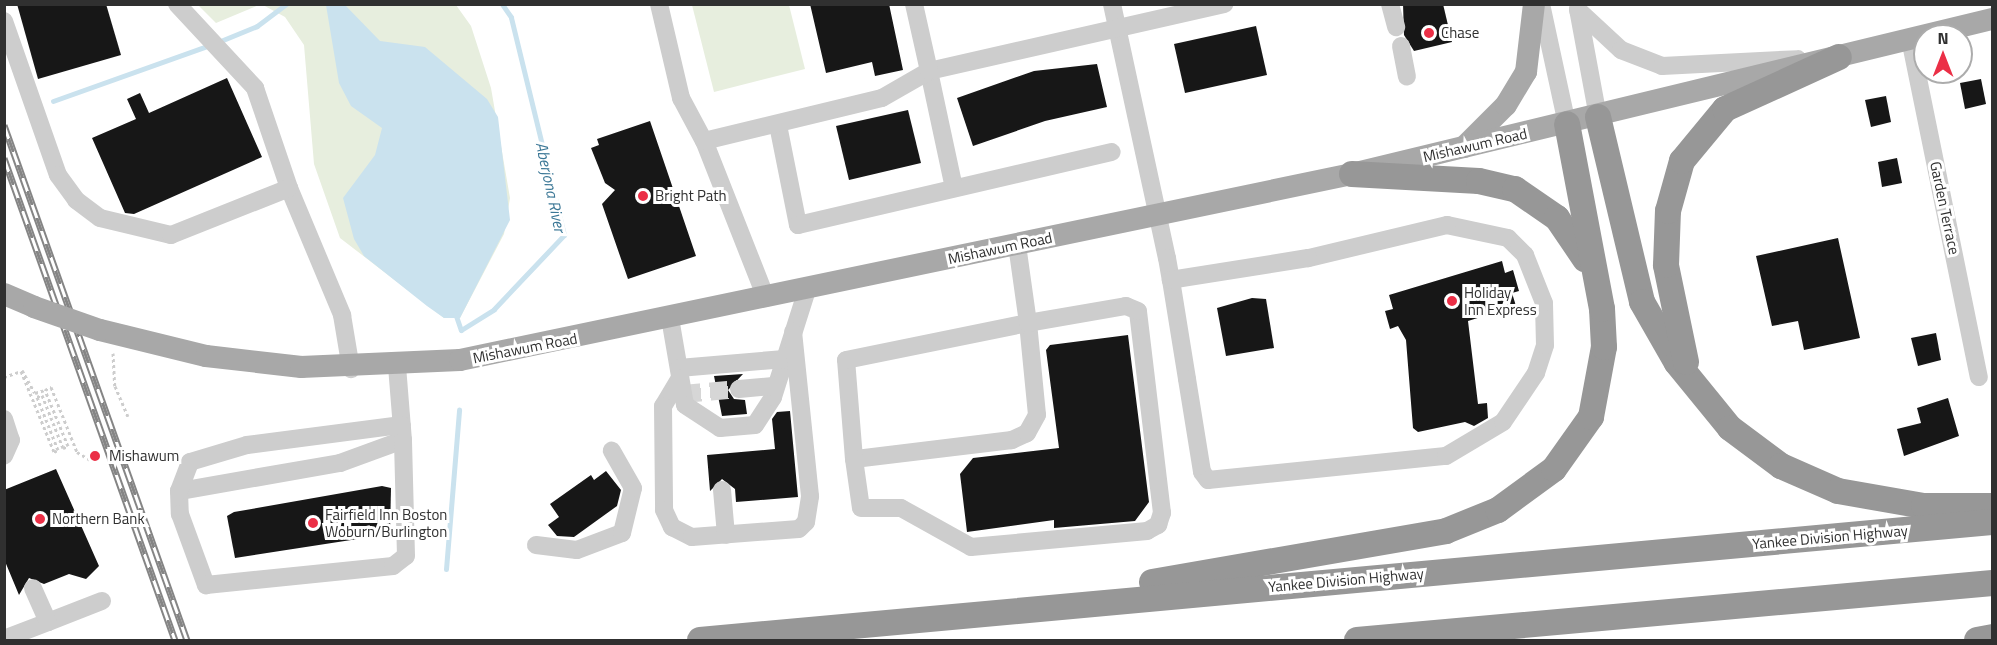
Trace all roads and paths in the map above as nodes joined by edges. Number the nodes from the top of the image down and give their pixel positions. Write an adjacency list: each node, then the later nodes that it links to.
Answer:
1 (177, 4): 26 (street)
2 (659, 4): 22 (street)
3 (914, 4): 17 (street)
4 (1112, 4): 13 (street)
5 (1224, 4): 13 (street)
6 (1389, 4): 12 (street)
7 (1534, 4): 23 (main road)
8 (1541, 4): 20 (street)
9 (1577, 7): 16 (street); 19 (street)
10 (1992, 20): 14 (main road, Mishawum Road)
11 (4, 21): 26 (street)
12 (1396, 27)
13 (1117, 29): 17 (street); 28 (street)
14 (1910, 39): 16 (main road, Mishawum Road); 45 (street, Garden Terrace)
15 (1401, 46): 18 (street)
16 (1839, 57): 19 (main road, Mishawum Road); 46 (highway)
17 (929, 71): 21 (street); 27 (street)
18 (1407, 76)
19 (1598, 117): 20 (main road, Mishawum Road); 46 (highway)
20 (1567, 124): 23 (main road, Mishawum Road); 31 (highway)
21 (778, 125): 22 (street); 27 (street)
22 (704, 141): 34 (street)
23 (1464, 148): 25 (main road, Mishawum Road)
24 (1112, 152): 27 (street)
25 (1352, 174): 28 (main road, Mishawum Road); 31 (highway)
26 (289, 188): 41 (street)
27 (954, 188)
28 (1157, 215): 29 (main road, Mishawum Road); 30 (street)
29 (1017, 245): 32 (main road, Mishawum Road); 36 (street)
30 (1171, 280): 30 (street)
31 (1598, 287): 66 (highway)
32 (807, 290): 34 (main road, Mishawum Road); 37 (street)
33 (4, 294): 38 (main road, Mishawum Road, bridge)
34 (766, 298): 35 (main road, Mishawum Road)
35 (670, 318): 40 (main road, Mishawum Road); 43 (street)
36 (1028, 323): 55 (street); 55 (street); 55 (street)
37 (793, 332): 39 (street); 61 (street)
38 (108, 333): 41 (main road, Mishawum Road); 50 (path)
39 (785, 359): 43 (street); 47 (street)
40 (397, 366): 41 (main road, Mishawum Road); 52 (street)
41 (351, 369)
42 (21, 371): 44 (path); 49 (path); 49 (path)
43 (680, 373): 47 (street); 61 (street)
44 (4, 377)
45 (1979, 377)
46 (1691, 380): 59 (highway)
47 (776, 386): 48 (street)
48 (740, 389)
49 (45, 390): 56 (path)
50 (128, 416)
51 (4, 419): 54 (street)
52 (402, 433): 58 (street); 58 (street); 58 (street)
53 (612, 451): 62 (street)
54 (4, 456)
55 (854, 459)
56 (92, 461)
57 (722, 490): 61 (street)
58 (179, 491)
59 (1992, 506)
60 (1992, 522): 66 (highway, Yankee Division Highway)
61 (726, 535)
62 (536, 545)
63 (1992, 583): 71 (highway)
64 (33, 588): 67 (street)
65 (102, 601): 67 (street)
66 (907, 620): 70 (highway, Yankee Division Highway)
67 (48, 622): 69 (street)
68 (1992, 636): 72 (highway)
69 (4, 639)
70 (700, 640)
71 (1357, 640)
72 (1977, 640)

